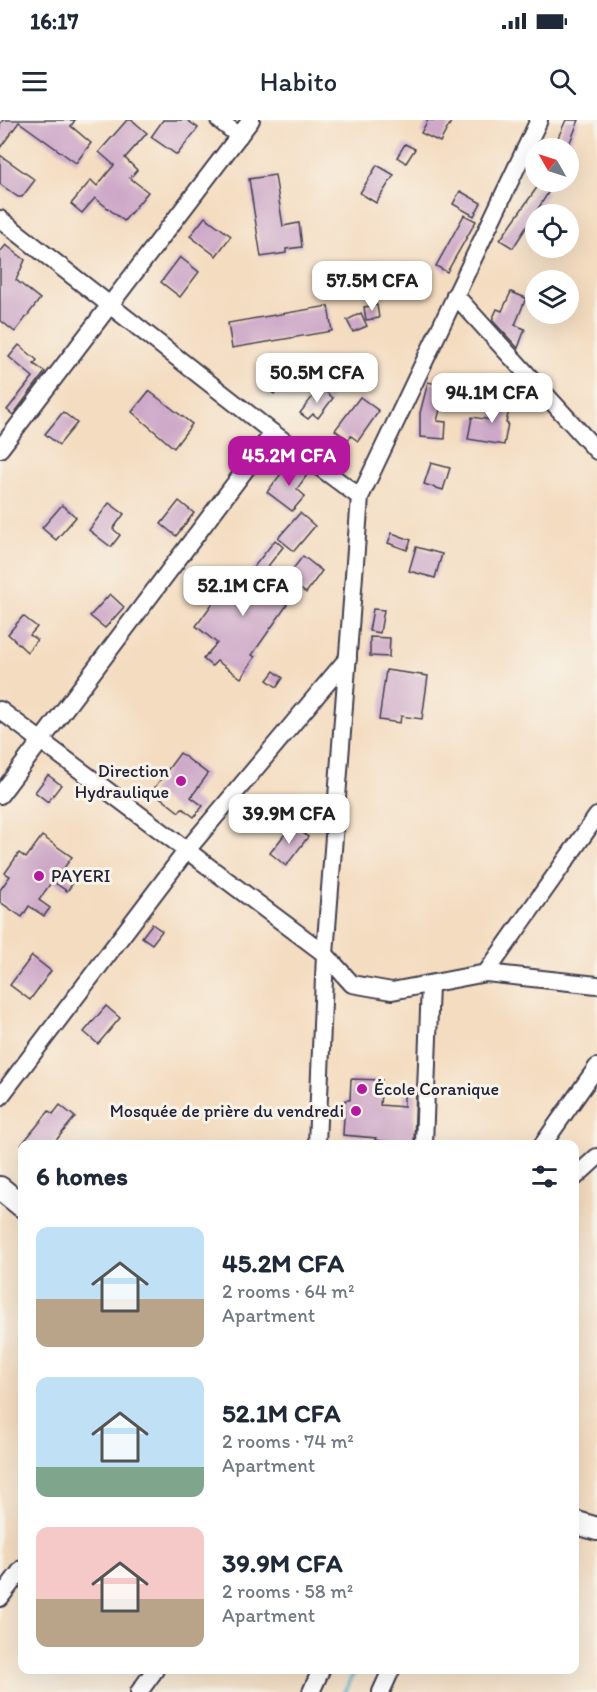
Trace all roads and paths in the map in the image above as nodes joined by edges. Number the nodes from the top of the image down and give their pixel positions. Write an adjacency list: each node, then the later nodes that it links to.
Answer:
1 (219, 120): 4 (street)
2 (251, 120): 4 (street)
3 (539, 120): 6 (street)
4 (239, 136): 7 (street)
5 (0, 219): 7 (street)
6 (455, 295): 10 (street); 11 (street)
7 (111, 306): 8 (street); 9 (street)
8 (273, 433): 11 (street); 14 (street)
9 (0, 449)
10 (597, 451)
11 (360, 496): 12 (street)
12 (348, 658): 17 (street); 18 (street)
13 (0, 710): 14 (street)
14 (42, 741): 15 (street); 17 (street)
15 (0, 795)
16 (597, 816): 19 (street)
17 (187, 850): 18 (street); 23 (street)
18 (325, 954): 20 (street); 24 (street)
19 (486, 973): 20 (street); 21 (street)
20 (430, 984): 25 (street)
21 (597, 985)
22 (597, 1067): 26 (street)
23 (0, 1097)
24 (317, 1140)
25 (424, 1140)
26 (546, 1140)
27 (597, 1157): 28 (street)
28 (579, 1173)
29 (0, 1188): 30 (street)
30 (18, 1203)
31 (579, 1524): 32 (street)
32 (597, 1529)
33 (18, 1574): 34 (street)
34 (0, 1598)
35 (152, 1674): 38 (street)
36 (319, 1674): 39 (street)
37 (389, 1674): 40 (street)
38 (139, 1692)
39 (311, 1692)
40 (381, 1692)

